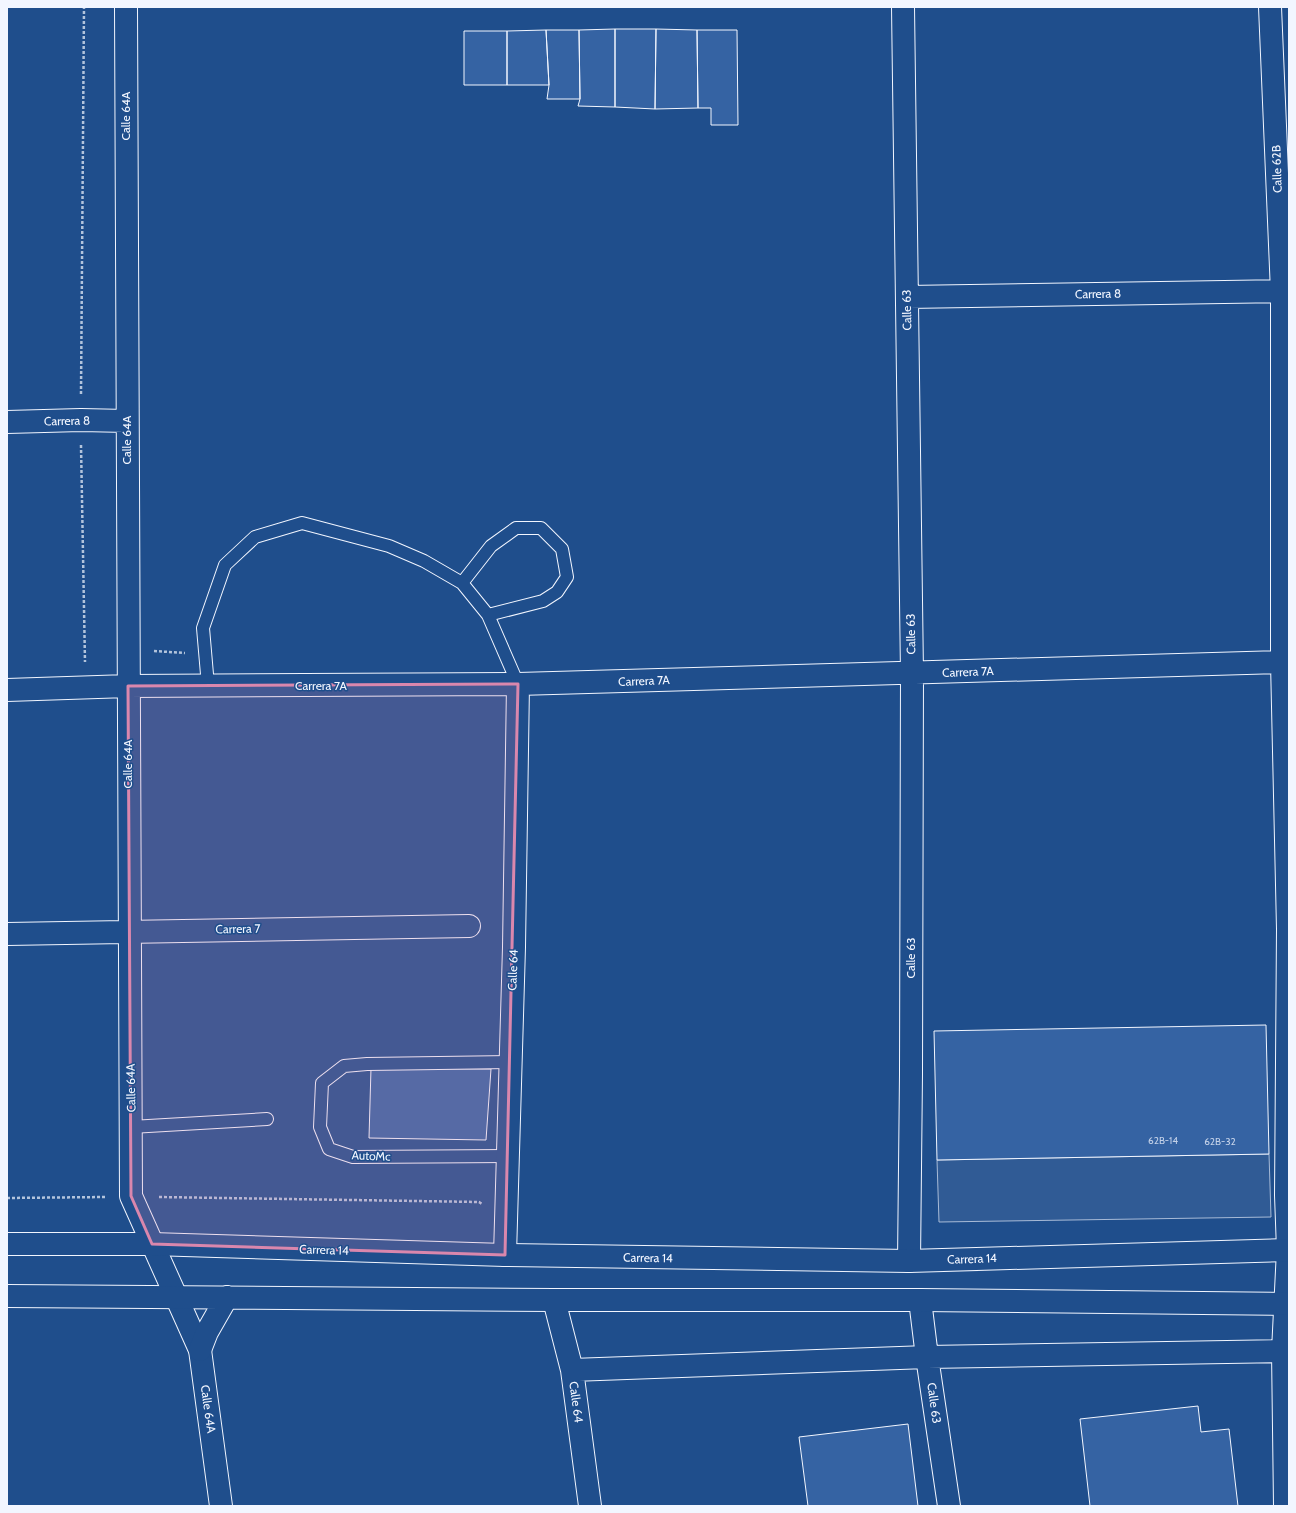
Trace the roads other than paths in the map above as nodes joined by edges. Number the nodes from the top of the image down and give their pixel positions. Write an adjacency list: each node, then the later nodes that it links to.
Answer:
1 (126, 7): 6 (street, Calle 64A)
2 (903, 7): 5 (street, Calle 63)
3 (1270, 7): 4 (street, Calle 62B)
4 (1286, 292): 5 (street, Carrera 8); 10 (street, Calle 62B)
5 (907, 296): 11 (street, Calle 63)
6 (127, 421): 7 (street, Carrera 8); 13 (street, Calle 64A)
7 (7, 422)
8 (462, 582): 9 (lane); 9 (lane); 14 (lane)
9 (488, 614): 12 (lane)
10 (1282, 662): 11 (street, Carrera 7A); 17 (street, Calle 62B)
11 (912, 674): 12 (street, Carrera 7A); 29 (street, Calle 63)
12 (518, 684): 14 (street, Carrera 7A); 20 (street, Calle 64)
13 (128, 686): 14 (street, Carrera 7A); 15 (street, Carrera 7A); 18 (street, Calle 64A)
14 (208, 686)
15 (7, 690)
16 (469, 926): 18 (street, Carrera 7)
17 (1288, 928): 24 (street, Calle 62B)
18 (129, 932): 19 (street, Carrera 7); 22 (street, Calle 64A)
19 (7, 934)
20 (510, 1062): 23 (street, Calle 64); 23 (lane, AutoMc)
21 (267, 1119): 22 (lane)
22 (131, 1127): 26 (street, Calle 64A)
23 (508, 1156): 28 (street, Calle 64)
24 (1287, 1208): 27 (street, Calle 62B)
25 (7, 1244): 26 (street, Carrera 14)
26 (152, 1244): 28 (street, Carrera 14); 32 (street, Calle 64A)
27 (1288, 1250): 29 (street, Carrera 14); 35 (street, Calle 62B)
28 (505, 1255): 29 (street, Carrera 14)
29 (909, 1261)
30 (7, 1296): 32 (street)
31 (227, 1297): 32 (street); 33 (street); 36 (street)
32 (176, 1298): 36 (street, Calle 64A)
33 (554, 1300): 34 (street); 39 (street, Calle 64)
34 (920, 1300): 35 (street); 38 (street, Calle 63)
35 (1287, 1304): 37 (street, Calle 62B)
36 (200, 1350): 41 (street, Calle 64A)
37 (1286, 1351): 38 (street); 40 (street, Calle 62B)
38 (927, 1357): 39 (street); 43 (street, Calle 63)
39 (572, 1370): 42 (street, Calle 64)
40 (1287, 1483): 44 (street, Calle 62B)
41 (221, 1506)
42 (590, 1506)
43 (949, 1506)
44 (1285, 1506)

